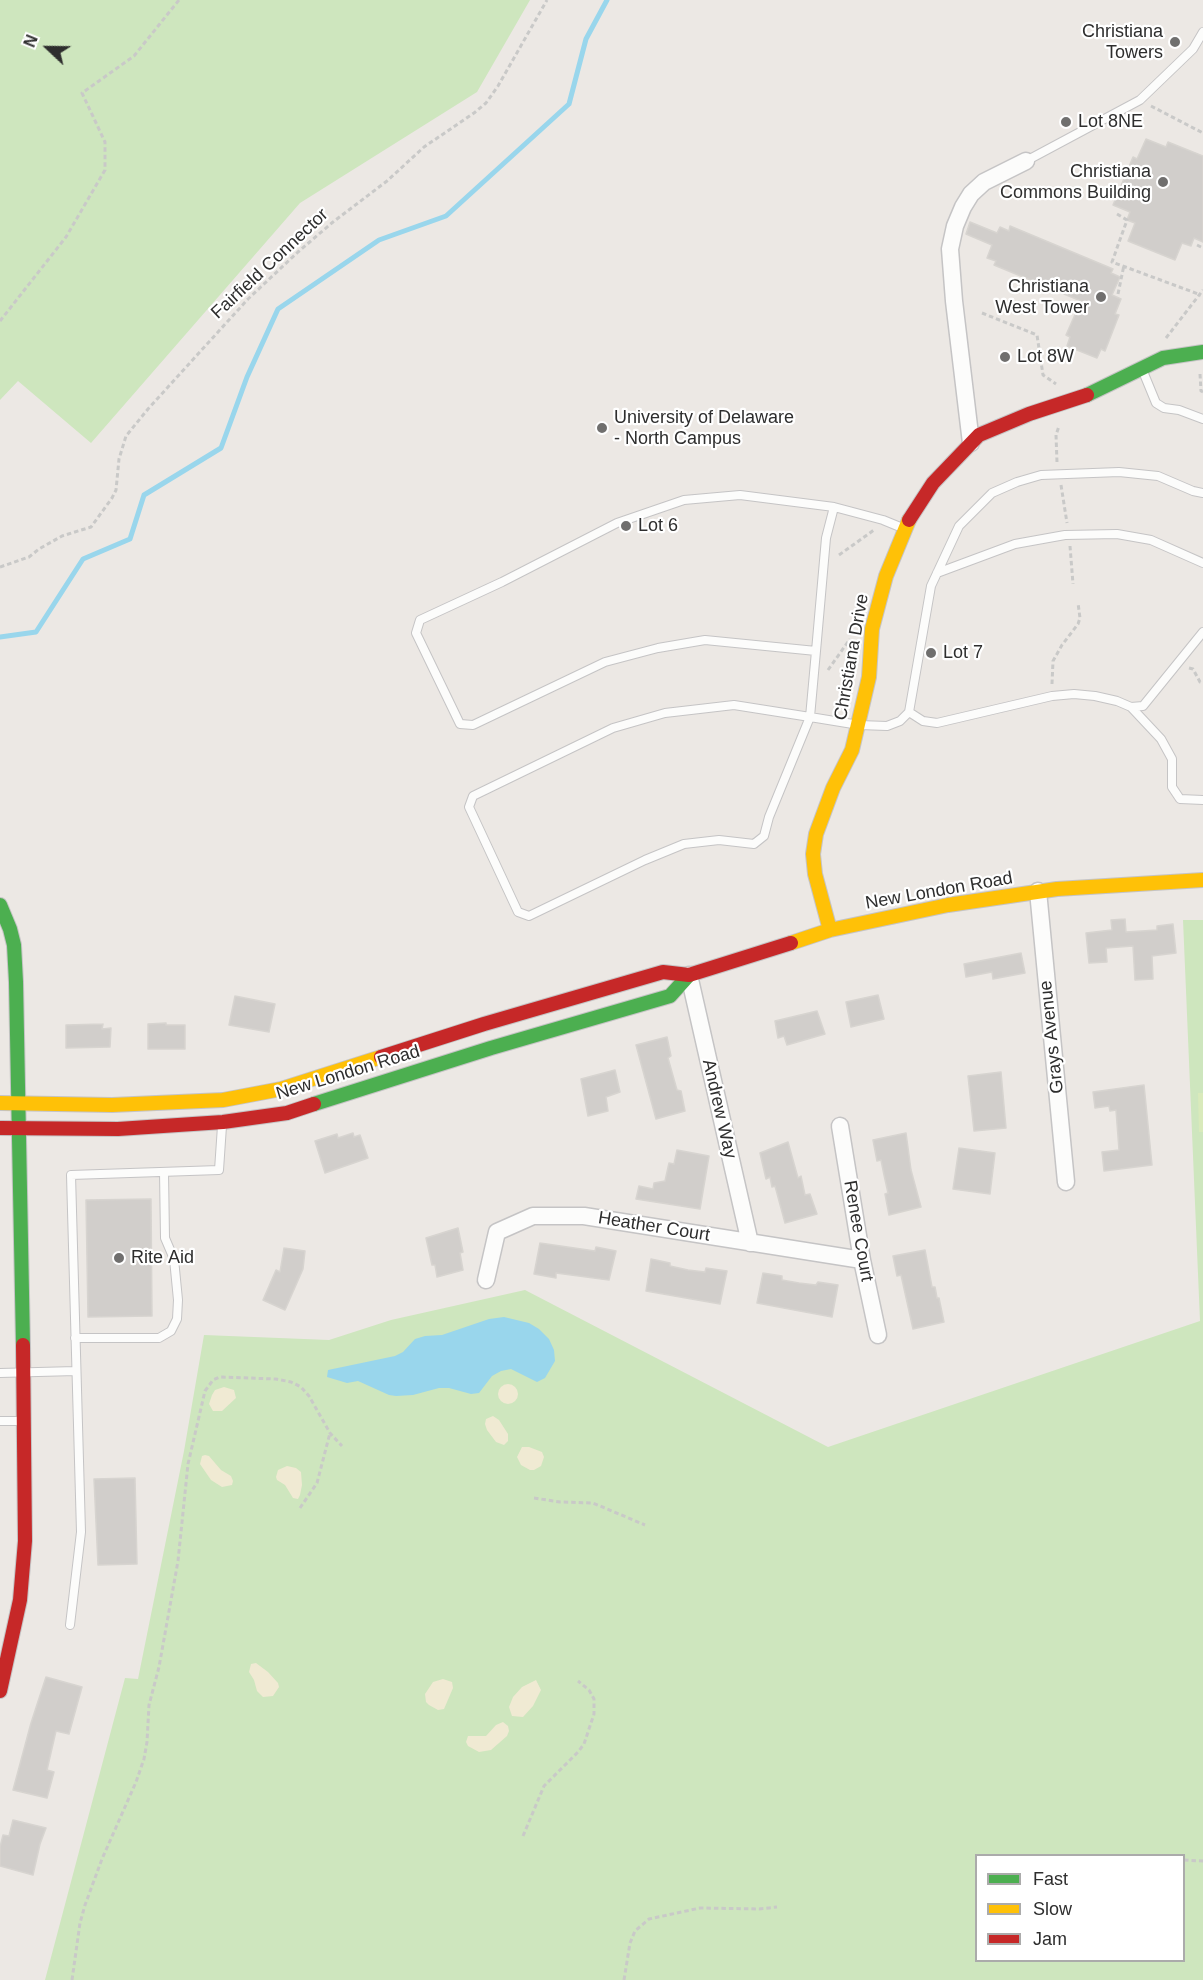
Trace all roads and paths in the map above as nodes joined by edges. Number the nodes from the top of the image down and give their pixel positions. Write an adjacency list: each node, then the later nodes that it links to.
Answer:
1 (179, 0): 15 (path)
2 (547, 0): 33 (path, Fairfield Connector)
3 (1203, 32): 4 (lane)
4 (1140, 100): 5 (path); 6 (lane)
5 (1203, 133)
6 (1026, 161): 22 (street)
7 (1117, 214): 10 (path)
8 (1197, 245): 9 (path)
9 (1203, 248)
10 (1124, 266): 12 (path); 13 (path)
11 (1203, 290): 13 (path)
12 (1118, 294)
13 (1201, 295): 16 (path)
14 (982, 313): 19 (path)
15 (0, 321)
16 (1158, 344)
17 (1203, 352): 18 (main road, Christiana Drive)
18 (1142, 369): 20 (main road, Christiana Drive); 21 (lane)
19 (1063, 385)
20 (1068, 401): 22 (main road, Christiana Drive); 23 (path)
21 (1203, 419)
22 (971, 443): 29 (main road, Christiana Drive)
23 (1057, 462)
24 (1061, 483): 27 (path)
25 (1203, 493): 34 (lane)
26 (834, 507): 29 (lane); 39 (lane); 39 (lane)
27 (1067, 524)
28 (875, 529): 31 (path)
29 (905, 529): 45 (main road, Christiana Drive)
30 (1070, 544): 35 (path)
31 (839, 555)
32 (1203, 563): 34 (lane)
33 (0, 567)
34 (937, 573): 43 (lane)
35 (1073, 584)
36 (1078, 603): 41 (path)
37 (1203, 632): 42 (lane)
38 (854, 633): 40 (path)
39 (816, 651): 44 (lane)
40 (824, 675)
41 (1052, 684)
42 (1131, 707): 43 (lane); 46 (lane)
43 (909, 712): 45 (lane)
44 (810, 717): 44 (lane); 45 (lane)
45 (860, 725): 50 (main road, Christiana Drive)
46 (1203, 800)
47 (1203, 880): 48 (main road, New London Road)
48 (1038, 891): 50 (main road, New London Road); 59 (street, Grays Avenue)
49 (0, 905): 53 (main road)
50 (830, 930): 51 (main road, New London Road)
51 (689, 975): 53 (main road, New London Road); 54 (main road, New London Road); 60 (street, Andrew Way)
52 (0, 1103): 53 (main road, New London Road)
53 (18, 1103): 57 (main road)
54 (223, 1122): 57 (main road, New London Road); 58 (lane)
55 (840, 1126): 61 (street, Renee Court)
56 (0, 1128): 57 (main road, New London Road)
57 (19, 1128): 67 (main road)
58 (164, 1172): 64 (lane); 64 (lane)
59 (1066, 1182)
60 (750, 1243): 61 (street, Heather Court); 62 (street, Heather Court)
61 (862, 1260): 63 (street, Renee Court)
62 (486, 1280)
63 (878, 1335)
64 (75, 1338): 65 (lane)
65 (76, 1371): 67 (lane); 75 (lane)
66 (0, 1373): 67 (lane)
67 (23, 1373): 69 (main road)
68 (0, 1421): 69 (lane)
69 (24, 1421): 76 (main road)
70 (330, 1432): 71 (path); 73 (path); 83 (path)
71 (342, 1446)
72 (534, 1498): 74 (path)
73 (300, 1508)
74 (645, 1525)
75 (70, 1625)
76 (3, 1664): 78 (main road)
77 (578, 1681): 79 (path)
78 (0, 1691)
79 (523, 1836)
80 (1185, 1860): 81 (path)
81 (1203, 1861)
82 (777, 1907): 84 (path)
83 (72, 1980)
84 (624, 1980)

